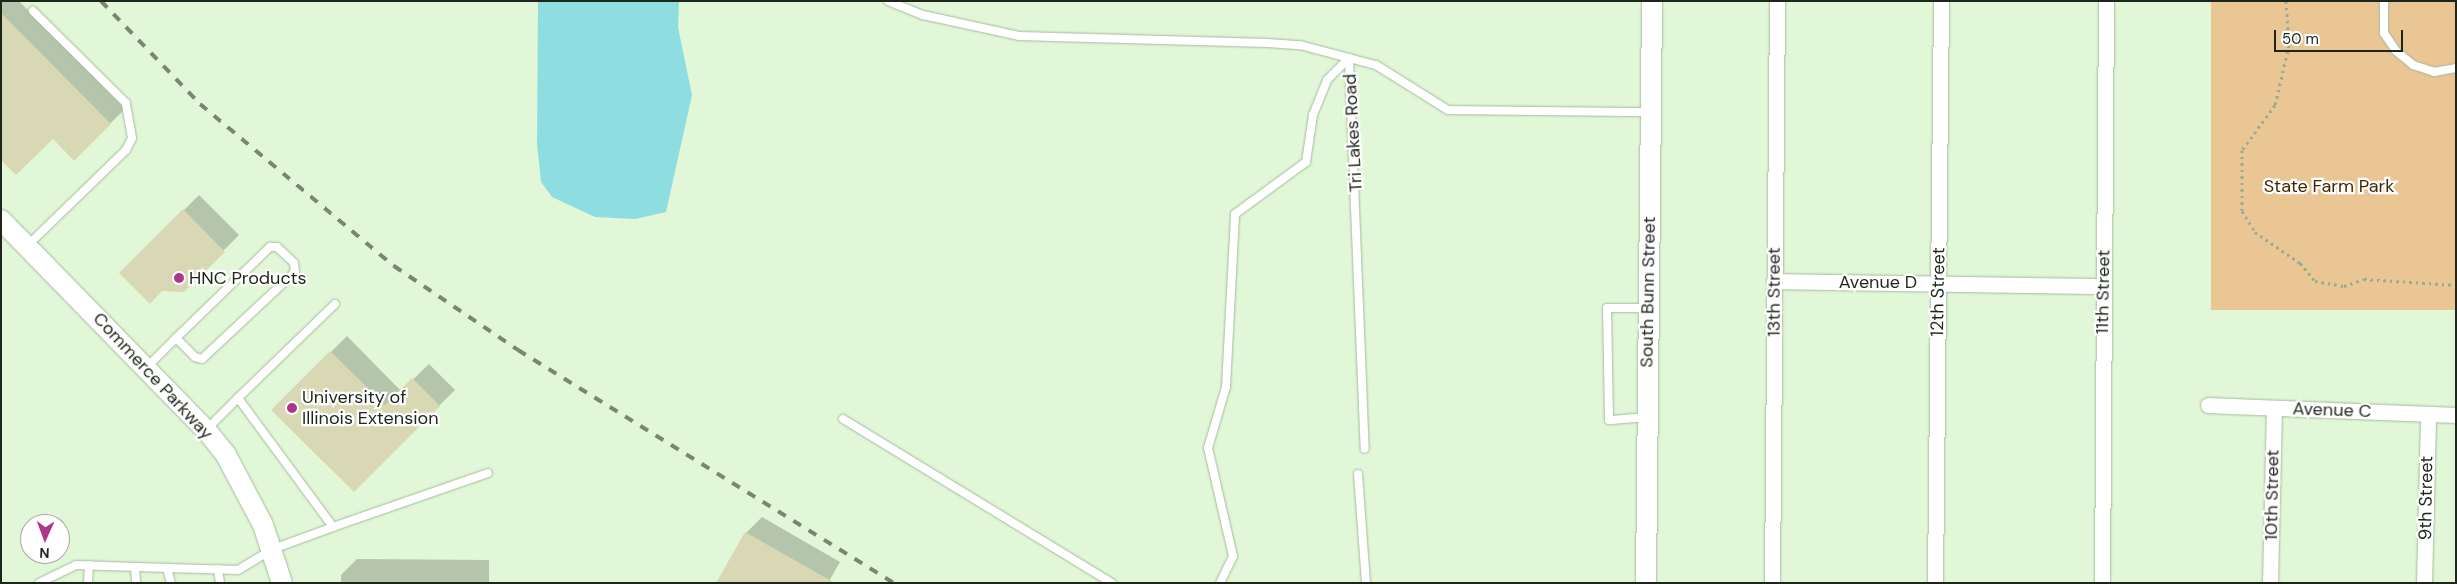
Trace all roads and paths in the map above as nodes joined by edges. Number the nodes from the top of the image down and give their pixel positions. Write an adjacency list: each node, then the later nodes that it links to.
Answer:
1 (888, 1): 9 (lane, Tri Lakes Road)
2 (1652, 1): 11 (street, South Bunn Street)
3 (1776, 1): 14 (street, 13th Street)
4 (1941, 1): 15 (street, 12th Street)
5 (2106, 1): 17 (street, 11th Street)
6 (2286, 1): 16 (path)
7 (2384, 1): 10 (lane)
8 (33, 11): 13 (lane)
9 (1349, 58): 11 (lane); 30 (lane, Tri Lakes Road); 46 (lane)
10 (2456, 68)
11 (1650, 112): 19 (street, South Bunn Street)
12 (1, 220): 13 (street, Commerce Parkway)
13 (28, 246): 21 (street, Commerce Parkway)
14 (1774, 281): 15 (street, Avenue D); 49 (street, 13th Street)
15 (1938, 282): 17 (street, Avenue D); 50 (street, 12th Street)
16 (2456, 285)
17 (2102, 286): 51 (street, 11th Street)
18 (335, 304): 22 (lane)
19 (1648, 308): 27 (street, South Bunn Street); 27 (lane)
20 (176, 338): 20 (lane); 21 (lane)
21 (147, 366): 29 (street, Commerce Parkway)
22 (238, 398): 29 (lane); 33 (lane)
23 (2208, 405): 24 (street, Avenue C)
24 (2274, 408): 25 (street, Avenue C); 52 (street, 10th Street)
25 (2428, 414): 26 (street, Avenue C); 53 (street, 9th Street)
26 (2456, 415)
27 (1648, 417): 48 (street, South Bunn Street)
28 (843, 420): 45 (lane)
29 (206, 430): 34 (street, Commerce Parkway)
30 (1365, 450)
31 (488, 473): 33 (lane)
32 (1358, 474): 47 (lane)
33 (333, 526): 34 (lane)
34 (273, 549): 38 (lane); 44 (street, Commerce Parkway)
35 (89, 565): 36 (lane); 39 (lane); 40 (lane)
36 (135, 567): 37 (lane); 41 (lane)
37 (167, 568): 38 (lane); 42 (lane)
38 (218, 569): 43 (lane)
39 (39, 583)
40 (88, 583)
41 (136, 583)
42 (171, 583)
43 (220, 583)
44 (282, 583)
45 (1112, 583)
46 (1220, 583)
47 (1366, 583)
48 (1646, 583)
49 (1772, 583)
50 (1935, 583)
51 (2102, 583)
52 (2270, 583)
53 (2424, 583)

